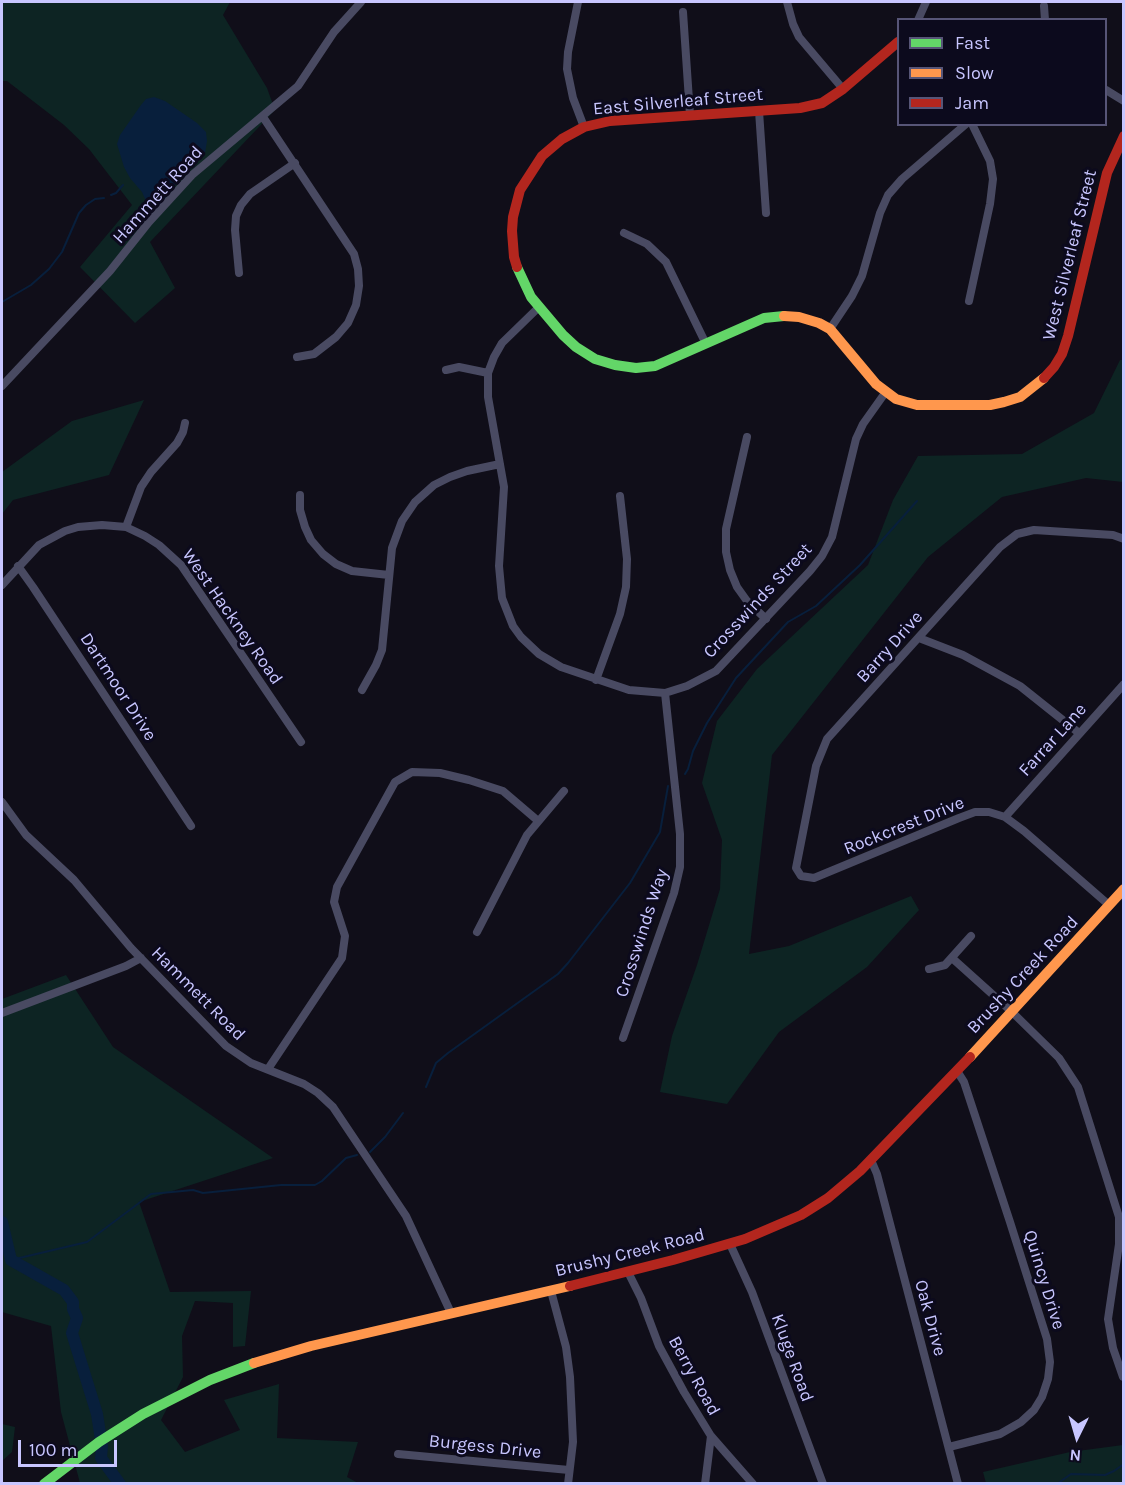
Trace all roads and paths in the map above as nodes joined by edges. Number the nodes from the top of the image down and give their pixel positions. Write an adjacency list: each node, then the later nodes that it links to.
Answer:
1 (361, 2): 15 (street, Hammett Road)
2 (578, 2): 18 (street)
3 (787, 2): 10 (street)
4 (926, 2): 7 (street)
5 (1044, 6): 8 (street)
6 (683, 12): 14 (street)
7 (919, 18)
8 (1045, 18)
9 (897, 43): 10 (street, East Silverleaf Street)
10 (843, 89): 13 (street, East Silverleaf Street)
11 (1107, 91): 12 (street)
12 (1124, 100)
13 (759, 111): 14 (street, East Silverleaf Street); 21 (street)
14 (690, 115): 18 (street, East Silverleaf Street)
15 (263, 117): 20 (street); 31 (street, Hammett Road)
16 (964, 126): 26 (street)
17 (973, 126): 24 (street)
18 (584, 127): 25 (street, East Silverleaf Street)
19 (1124, 136): 32 (street, West Silverleaf Street)
20 (295, 163): 23 (street); 28 (street)
21 (766, 213)
22 (624, 233): 27 (street)
23 (239, 273)
24 (969, 301)
25 (539, 307): 27 (street, East Silverleaf Street); 30 (street, Crosswinds Street)
26 (830, 329): 27 (street, East Silverleaf Street); 32 (street, West Silverleaf Street)
27 (706, 344)
28 (297, 357)
29 (446, 370): 30 (street)
30 (488, 373): 35 (street, Crosswinds Street)
31 (2, 386)
32 (885, 393): 43 (street, Crosswinds Street)
33 (185, 423): 38 (street)
34 (747, 437): 43 (street)
35 (500, 464): 41 (street); 45 (street, Crosswinds Street)
36 (300, 495): 41 (street)
37 (620, 496): 45 (street)
38 (126, 527): 40 (street, West Hackney Road); 50 (street, West Hackney Road)
39 (1124, 539): 44 (street, Barry Drive)
40 (18, 566): 42 (street, West Hackney Road); 55 (street, Dartmoor Drive)
41 (389, 575): 47 (street)
42 (2, 585)
43 (766, 619): 48 (street, Crosswinds Street)
44 (919, 638): 49 (street); 56 (street, Barry Drive)
45 (596, 680): 48 (street, Crosswinds Street)
46 (1124, 684): 49 (street, Farrar Lane)
47 (362, 690)
48 (665, 693): 66 (street, Crosswinds Way)
49 (1079, 733): 53 (street, Farrar Lane)
50 (301, 742)
51 (564, 791): 54 (street)
52 (2, 802): 61 (street, Hammett Road)
53 (1005, 817): 56 (street, Rockcrest Drive); 58 (street)
54 (537, 820): 59 (street); 67 (street)
55 (191, 826)
56 (823, 875)
57 (1124, 889): 58 (street, Brushy Creek Road)
58 (1109, 905): 64 (street, Brushy Creek Road)
59 (477, 932)
60 (971, 936): 62 (street)
61 (141, 958): 65 (street); 67 (street, Hammett Road)
62 (952, 958): 63 (street); 64 (street)
63 (929, 969)
64 (1011, 1011): 68 (street, Brushy Creek Road); 74 (street)
65 (2, 1013)
66 (623, 1038)
67 (267, 1069): 73 (street, Hammett Road)
68 (957, 1071): 69 (street, Brushy Creek Road); 76 (street, Quincy Drive)
69 (871, 1160): 70 (street, Brushy Creek Road); 76 (street, Oak Drive)
70 (730, 1244): 71 (street, Brushy Creek Road); 83 (street, Kluge Road)
71 (628, 1272): 72 (street, Brushy Creek Road); 75 (street, Berry Road)
72 (551, 1291): 73 (street, Brushy Creek Road); 78 (street)
73 (451, 1313): 79 (street, Brushy Creek Road)
74 (1123, 1377)
75 (711, 1436): 81 (street); 82 (street, Berry Road)
76 (949, 1447): 84 (street, Oak Drive)
77 (398, 1454): 78 (street, Burgess Drive)
78 (569, 1470): 80 (street)
79 (44, 1484)
80 (568, 1484)
81 (705, 1484)
82 (753, 1484)
83 (823, 1484)
84 (958, 1484)

